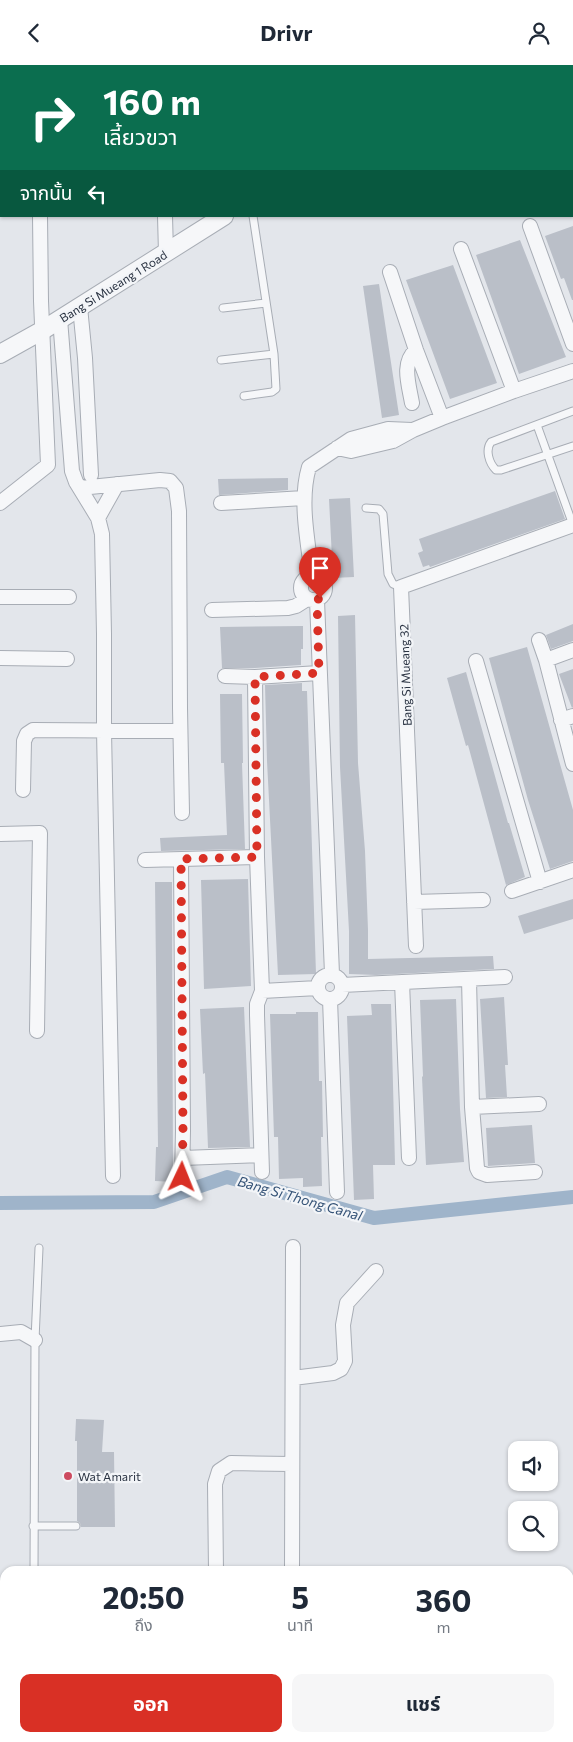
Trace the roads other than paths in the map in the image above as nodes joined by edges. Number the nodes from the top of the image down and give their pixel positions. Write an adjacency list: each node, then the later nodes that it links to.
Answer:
1 (40, 217): 13 (street)
2 (165, 217): 7 (street)
3 (222, 217): 7 (street, Bang Si Mueang 1 Road)
4 (253, 217): 9 (lane)
5 (530, 227): 14 (street)
6 (461, 249): 20 (street)
7 (166, 253): 10 (street, Bang Si Mueang 1 Road)
8 (390, 272): 15 (street)
9 (266, 303): 11 (lane); 17 (lane)
10 (80, 307): 12 (street, Bang Si Mueang 1 Road); 28 (street)
11 (223, 308)
12 (60, 319): 13 (street, Bang Si Mueang 1 Road); 30 (street)
13 (43, 330): 16 (street, Bang Si Mueang 1 Road); 32 (street)
14 (573, 344)
15 (416, 350): 22 (street); 24 (street)
16 (0, 354)
17 (274, 354): 18 (lane); 21 (lane)
18 (220, 360)
19 (573, 371): 20 (street)
20 (514, 391): 24 (street)
21 (244, 395)
22 (412, 403)
23 (573, 411): 25 (lane)
24 (442, 418): 31 (street)
25 (537, 425): 27 (lane); 27 (lane)
26 (573, 447): 27 (lane)
27 (548, 456): 36 (lane)
28 (92, 475)
29 (117, 484): 30 (street); 35 (street); 53 (street)
30 (80, 488): 35 (street)
31 (304, 498): 33 (street); 40 (street)
32 (0, 503)
33 (221, 503)
34 (366, 508): 37 (lane)
35 (98, 518): 52 (street)
36 (573, 525): 37 (street)
37 (401, 587): 65 (street, Bang Si Mueang 32)
38 (0, 597): 39 (street)
39 (69, 597)
40 (312, 599): 41 (street); 48 (street)
41 (212, 610)
42 (539, 641): 46 (street)
43 (573, 650): 46 (street)
44 (0, 658): 45 (street)
45 (67, 659)
46 (546, 660): 51 (street)
47 (476, 661): 62 (street)
48 (319, 673): 50 (street); 67 (street)
49 (225, 676): 50 (street)
50 (255, 677): 58 (street)
51 (567, 718): 54 (street)
52 (104, 731): 53 (street); 55 (street); 83 (street)
53 (180, 731): 56 (street)
54 (573, 764)
55 (23, 790)
56 (182, 813)
57 (0, 834): 75 (street)
58 (257, 857): 59 (street); 73 (street)
59 (181, 859): 60 (street); 79 (street)
60 (145, 860)
61 (573, 870): 62 (street)
62 (540, 881): 63 (street)
63 (512, 891)
64 (483, 900): 65 (street)
65 (414, 902): 66 (street, Bang Si Mueang 32)
66 (416, 946)
67 (332, 975): 71 (street); 72 (street)
68 (505, 977): 69 (street)
69 (469, 979): 70 (street); 77 (street)
70 (402, 982): 71 (street); 80 (street)
71 (342, 985): 74 (street)
72 (318, 988): 73 (street); 74 (street)
73 (262, 991): 78 (street)
74 (330, 999): 85 (street)
75 (37, 1031)
76 (539, 1104): 77 (street)
77 (472, 1107): 82 (street)
78 (260, 1155): 79 (street); 81 (street)
79 (183, 1158): 84 (street)
80 (409, 1158)
81 (262, 1172)
82 (535, 1172)
83 (113, 1176)
84 (182, 1177)
85 (338, 1192)
86 (293, 1247): 91 (street)
87 (39, 1248): 90 (lane)
88 (376, 1271): 91 (street)
89 (0, 1334): 90 (street)
90 (35, 1340): 93 (lane)
91 (293, 1378): 92 (street)
92 (292, 1464): 96 (street); 97 (street)
93 (34, 1526): 94 (lane); 95 (lane)
94 (76, 1526)
95 (34, 1566)
96 (216, 1566)
97 (292, 1566)

